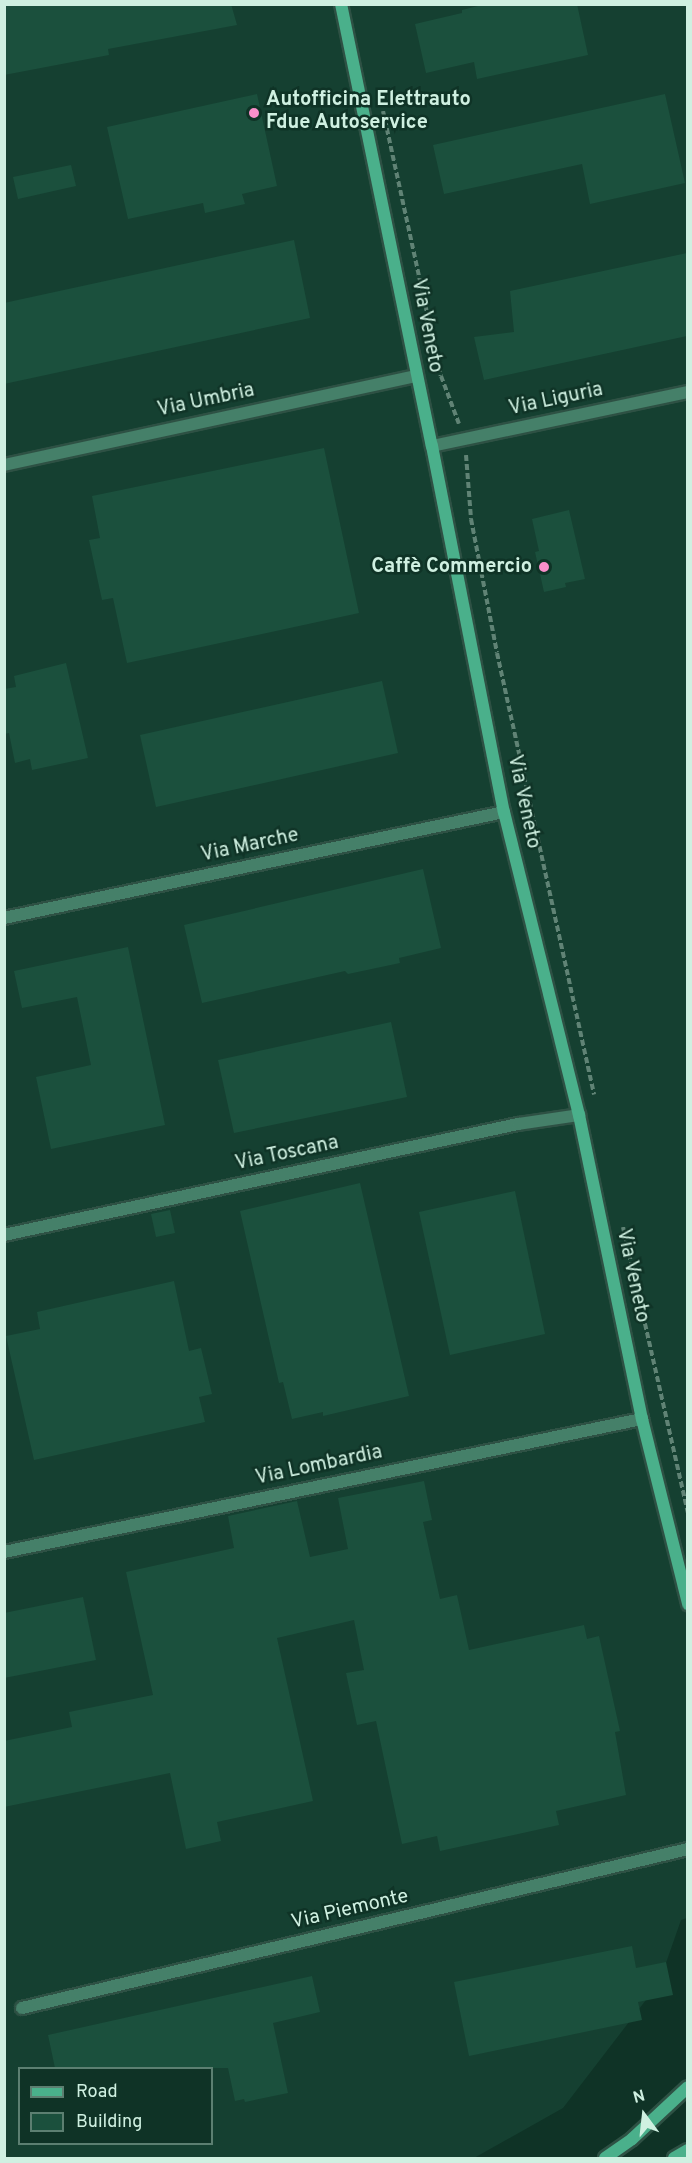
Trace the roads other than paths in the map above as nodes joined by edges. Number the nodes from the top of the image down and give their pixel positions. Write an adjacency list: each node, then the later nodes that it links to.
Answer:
1 (341, 4): 2 (main road, Via Veneto)
2 (416, 376): 4 (main road, Via Veneto); 5 (street, Via Umbria)
3 (687, 392): 4 (street, Via Liguria)
4 (432, 446): 6 (main road, Via Veneto)
5 (4, 465)
6 (504, 812): 7 (street, Via Marche); 8 (main road, Via Veneto)
7 (4, 918)
8 (579, 1115): 9 (street, Via Toscana); 10 (main road, Via Veneto)
9 (4, 1235)
10 (642, 1419): 11 (street, Via Lombardia); 12 (main road, Via Veneto)
11 (4, 1552)
12 (687, 1604)
13 (687, 1849): 14 (street, Via Piemonte)
14 (22, 2008)
15 (687, 2087): 17 (main road)
16 (687, 2150): 18 (main road)
17 (605, 2158)
18 (675, 2158)

